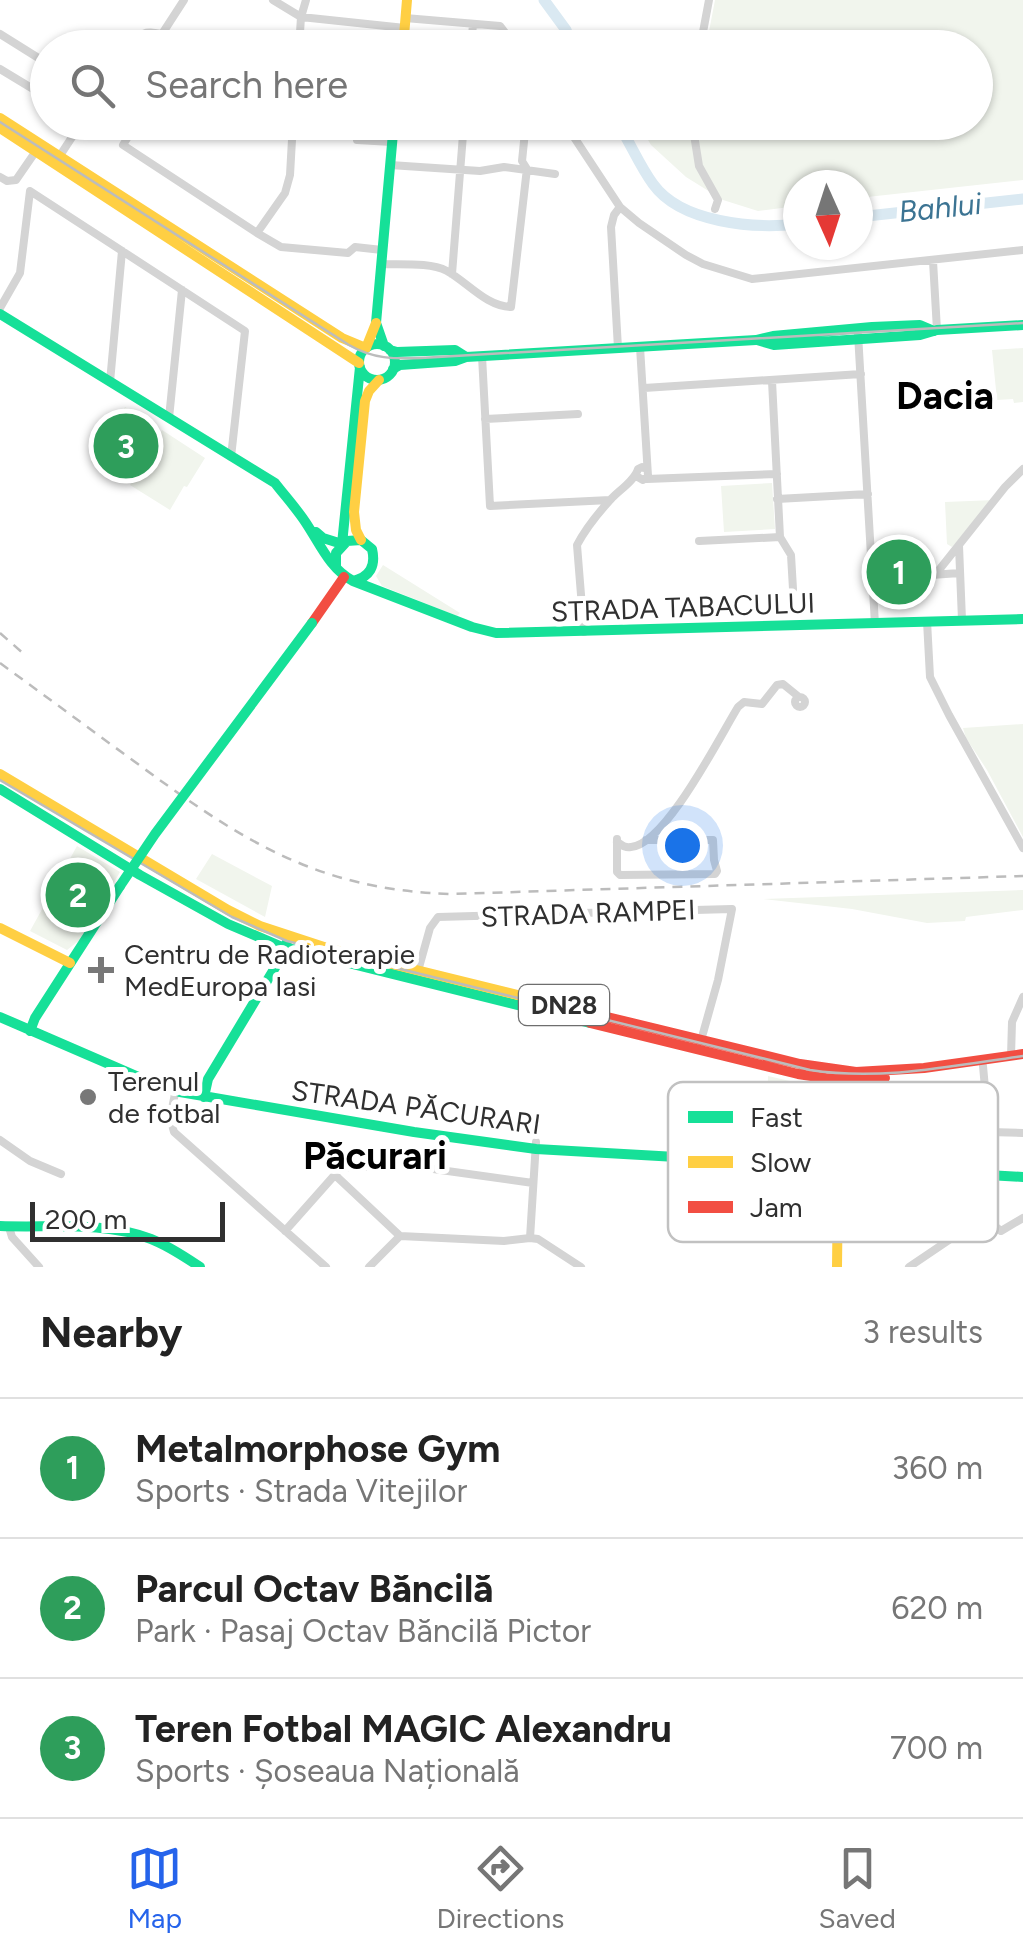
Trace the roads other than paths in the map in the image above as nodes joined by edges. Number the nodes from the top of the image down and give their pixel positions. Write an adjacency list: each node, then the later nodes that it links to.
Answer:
1 (184, 0): 9 (street)
2 (274, 0): 6 (street)
3 (306, 0): 6 (street)
4 (406, 0): 7 (main road)
5 (709, 0): 14 (street)
6 (301, 17): 7 (street); 10 (street)
7 (405, 23): 8 (street); 11 (main road)
8 (473, 24): 12 (street); 13 (street)
9 (165, 30)
10 (300, 30)
11 (404, 30)
12 (472, 30)
13 (503, 30)
14 (703, 30)
15 (0, 34): 16 (street)
16 (30, 53)
17 (0, 69): 18 (street)
18 (30, 87)
19 (0, 118): 31 (main road)
20 (0, 128): 30 (main road)
21 (70, 140): 31 (street)
22 (126, 140): 39 (street)
23 (292, 140): 39 (street)
24 (358, 140): 29 (street)
25 (462, 140): 34 (street)
26 (524, 140): 33 (street)
27 (576, 140): 37 (street)
28 (694, 140): 38 (street)
29 (392, 142): 32 (main road)
30 (36, 151): 31 (main road); 36 (street)
31 (57, 160): 52 (main road); 59 (main road)
32 (390, 165): 34 (street); 40 (main road)
33 (526, 169): 34 (street); 35 (street); 45 (street)
34 (460, 170): 45 (street)
35 (555, 174)
36 (0, 176)
37 (620, 206): 43 (street); 56 (street)
38 (716, 209)
39 (257, 233): 40 (street)
40 (382, 250): 44 (main road)
41 (1023, 250): 43 (street)
42 (122, 251): 46 (street); 47 (street); 64 (street)
43 (933, 261): 50 (street)
44 (381, 264): 45 (street); 48 (main road)
45 (452, 274)
46 (182, 290): 67 (street); 69 (street)
47 (0, 311): 64 (main road)
48 (374, 324): 52 (main road); 54 (main road); 55 (main road)
49 (1023, 325): 50 (main road)
50 (936, 330): 51 (main road)
51 (858, 335): 53 (main road); 61 (street)
52 (342, 338): 54 (main road)
53 (640, 347): 56 (main road); 65 (street)
54 (366, 348): 55 (main road); 59 (main road)
55 (387, 348): 58 (main road); 60 (main road)
56 (618, 348): 57 (main road)
57 (482, 356): 58 (main road); 68 (street)
58 (466, 357): 60 (main road)
59 (359, 365): 62 (main road); 77 (main road)
60 (393, 370): 62 (main road)
61 (861, 374): 63 (street); 73 (street)
62 (379, 380): 80 (main road)
63 (772, 381): 65 (street); 72 (street)
64 (110, 382): 67 (main road)
65 (644, 388): 71 (street)
66 (578, 414): 68 (street)
67 (169, 418): 69 (main road)
68 (485, 419): 75 (street)
69 (230, 457): 76 (main road)
70 (1023, 468): 83 (street)
71 (646, 474): 72 (street); 75 (street)
72 (777, 474): 74 (street)
73 (868, 494): 74 (street); 89 (street)
74 (778, 498): 79 (street)
75 (610, 500): 96 (street)
76 (299, 512): 77 (main road); 78 (main road)
77 (347, 512): 82 (main road)
78 (308, 525): 82 (main road); 84 (main road)
79 (780, 537): 81 (street); 91 (street)
80 (361, 540): 82 (main road); 85 (main road)
81 (699, 542)
82 (342, 544): 84 (main road)
83 (958, 546): 86 (street); 87 (street)
84 (336, 567): 88 (main road)
85 (371, 572): 88 (main road); 90 (main road)
86 (960, 574): 87 (street); 94 (street)
87 (935, 575): 89 (street)
88 (348, 579): 90 (main road, STRADA TABACULUI); 104 (main road, bridge)
89 (873, 579): 95 (street)
90 (382, 590): 96 (main road, STRADA TABACULUI)
91 (793, 590)
92 (1023, 619): 94 (main road, STRADA TABACULUI)
93 (926, 620): 94 (main road, STRADA TABACULUI); 95 (main road, STRADA TABACULUI); 101 (street)
94 (962, 620)
95 (875, 624): 96 (main road, STRADA TABACULUI)
96 (584, 632)
97 (799, 698): 100 (street)
98 (0, 774): 103 (main road, DN28)
99 (0, 790): 103 (main road, DN28)
100 (644, 840): 100 (street)
101 (1023, 848)
102 (0, 928): 104 (main road)
103 (287, 942): 105 (main road, DN28); 116 (main road)
104 (70, 963): 108 (main road)
105 (417, 975): 109 (main road, DN28); 109 (street, STRADA RAMPEI)
106 (1023, 996): 110 (street)
107 (0, 1014): 108 (main road, STRADA PĂCURARI)
108 (32, 1028): 115 (main road, STRADA PĂCURARI)
109 (700, 1044): 112 (main road, DN28); 112 (main road, DN28)
110 (1019, 1057): 111 (main road, DN28); 112 (main road, DN28)
111 (983, 1066): 112 (main road, DN28); 114 (street)
112 (839, 1076): 113 (main road)
113 (839, 1082)
114 (984, 1082)
115 (176, 1087): 116 (main road, STRADA PĂCURARI); 130 (street)
116 (204, 1094): 120 (main road, STRADA PĂCURARI)
117 (998, 1133): 118 (street)
118 (1023, 1134)
119 (0, 1141): 123 (street)
120 (536, 1145): 121 (main road, STRADA PĂCURARI); 126 (street)
121 (668, 1153)
122 (998, 1173): 125 (main road, STRADA PĂCURARI)
123 (61, 1174)
124 (335, 1174): 126 (street); 130 (street); 131 (street)
125 (1023, 1174)
126 (533, 1184): 132 (street)
127 (1023, 1218): 129 (street)
128 (5, 1226): 135 (main road); 136 (street)
129 (998, 1228)
130 (285, 1230): 137 (street)
131 (400, 1236): 132 (street); 138 (street)
132 (530, 1238): 139 (street)
133 (837, 1242): 140 (main road)
134 (946, 1242): 141 (street)
135 (192, 1265)
136 (39, 1267)
137 (326, 1267)
138 (368, 1267)
139 (581, 1267)
140 (837, 1267)
141 (908, 1267)

